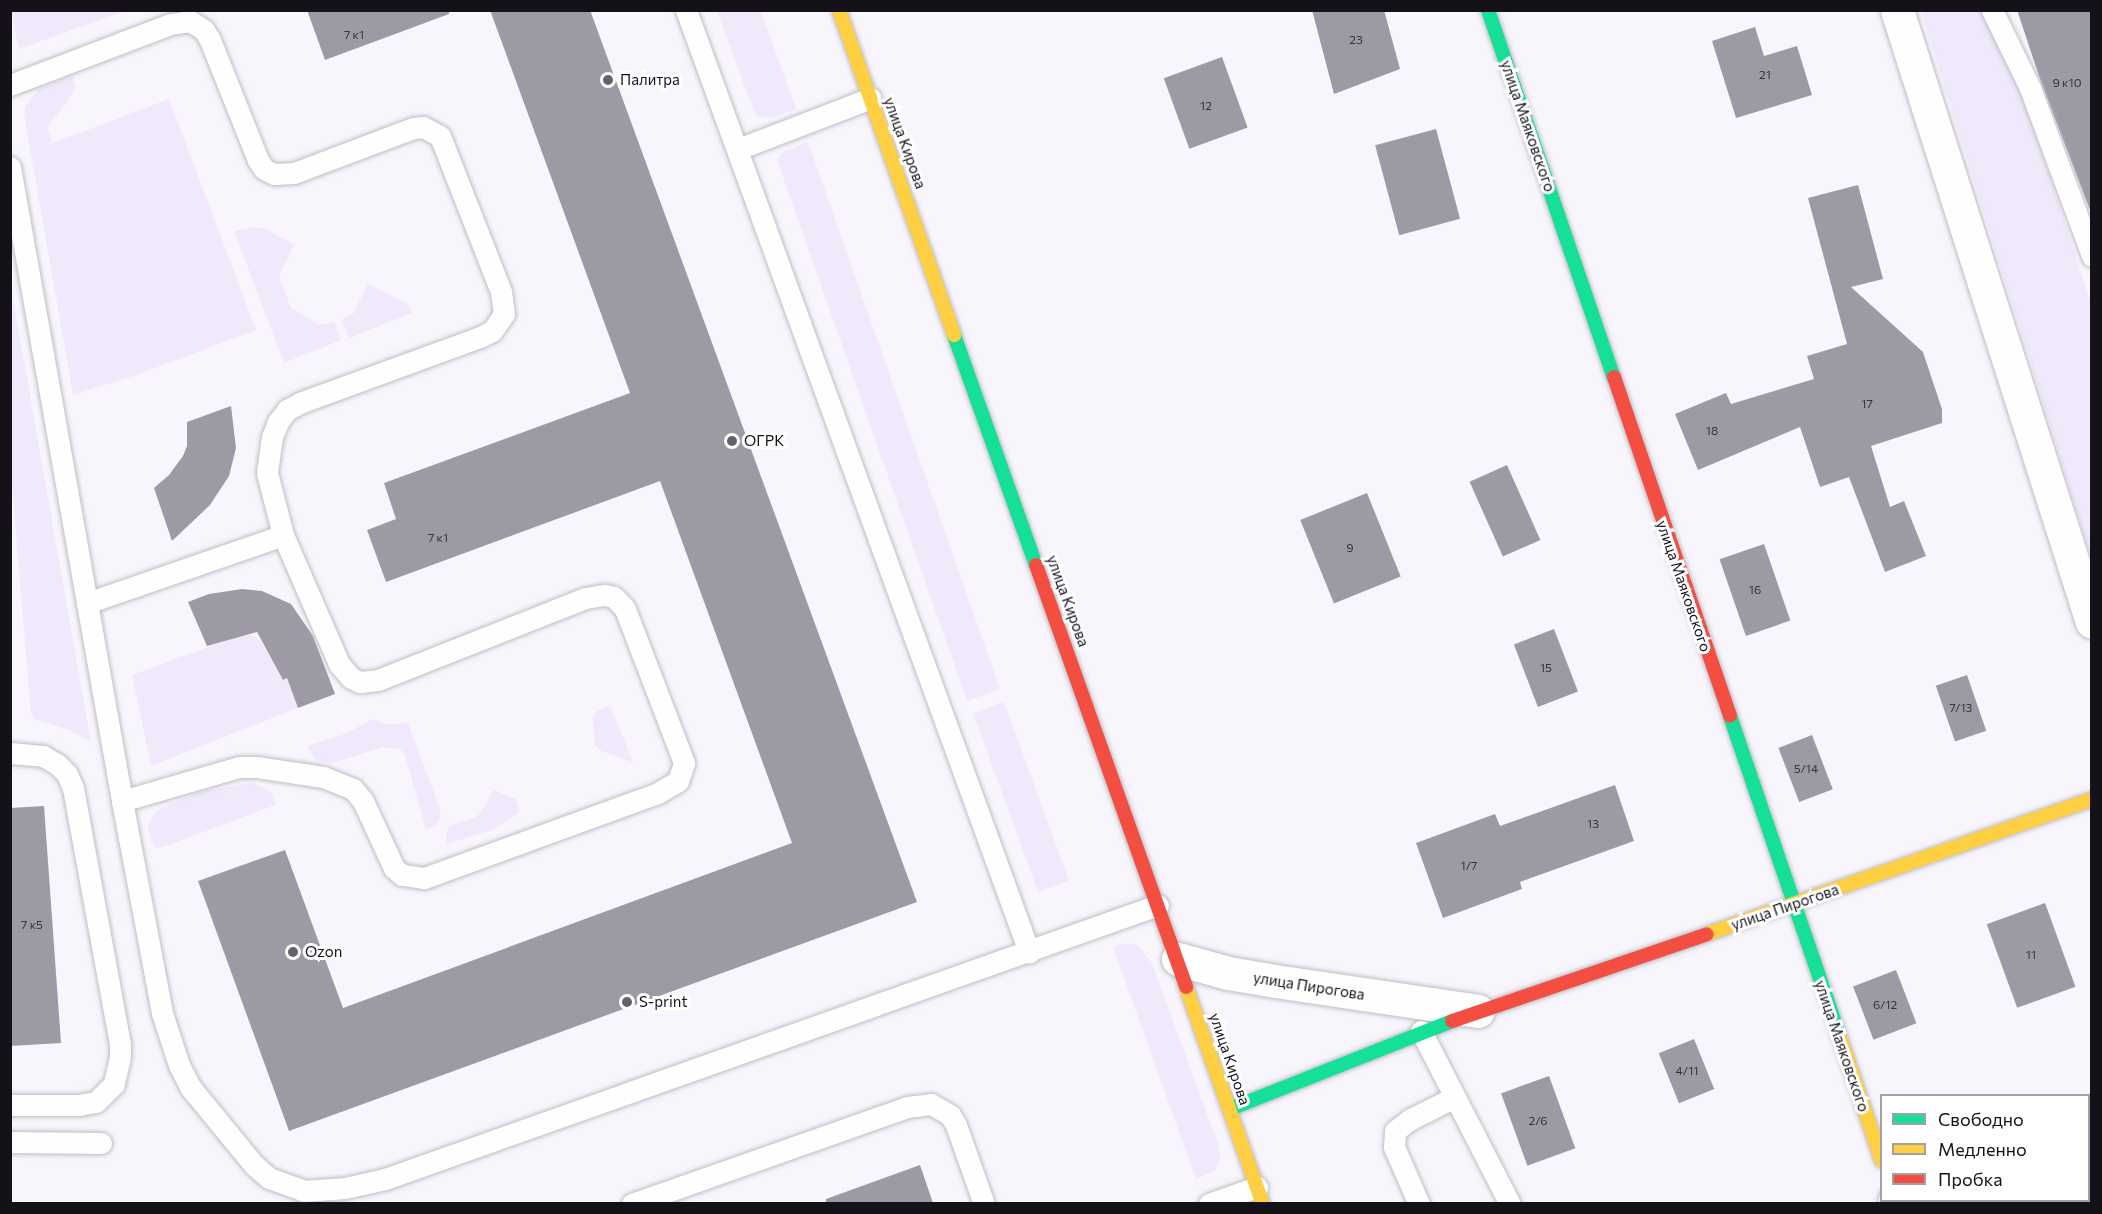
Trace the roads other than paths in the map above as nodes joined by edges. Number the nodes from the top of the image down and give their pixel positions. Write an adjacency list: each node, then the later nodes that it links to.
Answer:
1 (686, 10): 8 (lane)
2 (839, 10): 7 (street, улица Кирова)
3 (1488, 10): 18 (street, улица Маяковского)
4 (1897, 10): 13 (street)
5 (1992, 10): 10 (lane)
6 (10, 84): 11 (lane)
7 (871, 98): 8 (lane); 17 (street, улица Кирова)
8 (738, 149): 19 (lane)
9 (10, 166): 12 (lane)
10 (2091, 255)
11 (283, 535): 12 (lane); 16 (lane)
12 (87, 603): 16 (lane)
13 (2091, 622)
14 (10, 753): 24 (lane)
15 (2091, 799): 18 (street, улица Пирогова)
16 (122, 801): 30 (lane)
17 (1158, 905): 19 (lane); 20 (street, улица Кирова)
18 (1792, 906): 21 (street, улица Пирогова); 28 (street, улица Маяковского)
19 (1029, 952): 30 (lane)
20 (1178, 959): 21 (street, улица Пирогова); 25 (street, улица Кирова)
21 (1478, 1011): 22 (street, улица Пирогова)
22 (1422, 1031): 23 (lane); 25 (street, улица Пирогова)
23 (1455, 1097): 34 (lane); 35 (lane)
24 (10, 1105)
25 (1230, 1109): 29 (street, улица Кирова)
26 (10, 1142): 27 (lane)
27 (101, 1143)
28 (1880, 1158)
29 (1260, 1195): 33 (lane)
30 (344, 1196)
31 (632, 1203): 32 (lane)
32 (984, 1203)
33 (1209, 1203)
34 (1419, 1203)
35 (1510, 1203)

